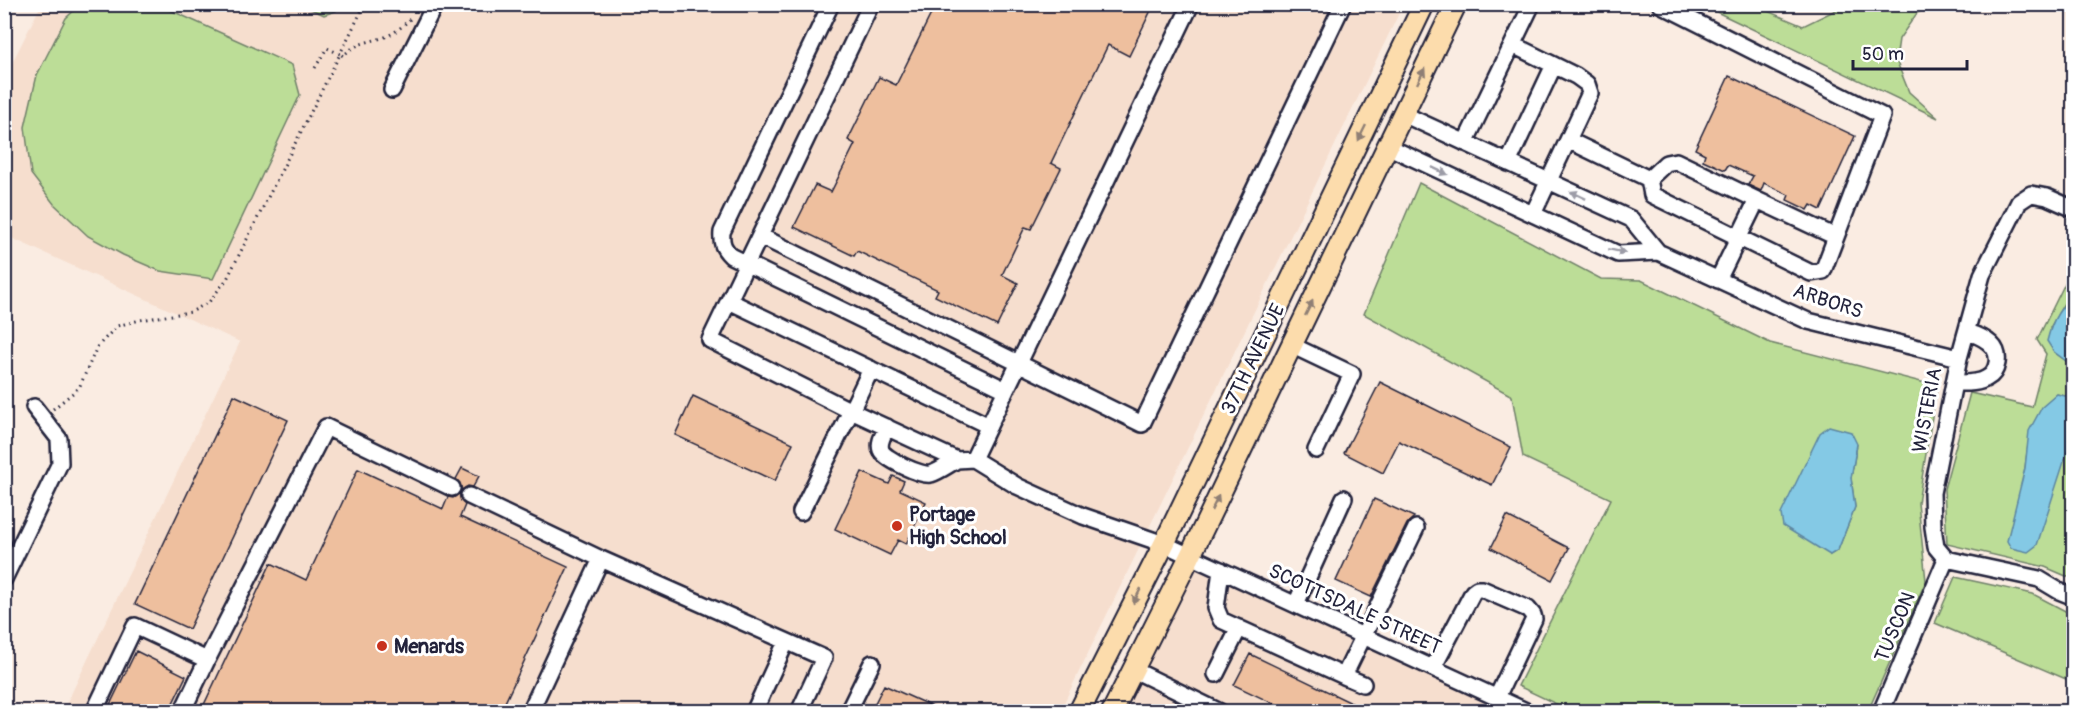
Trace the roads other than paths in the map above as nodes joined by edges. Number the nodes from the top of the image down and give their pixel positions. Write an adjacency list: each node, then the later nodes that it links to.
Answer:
1 (435, 4): 12 (street)
2 (831, 4): 27 (street)
3 (871, 4): 23 (street)
4 (1191, 4): 33 (street)
5 (1343, 4): 33 (street)
6 (1424, 4): 49 (main road, 37TH AVENUE, one-way to 49)
7 (1456, 4): 13 (main road, 37TH AVENUE, one-way to 7)
8 (1532, 4): 10 (street)
9 (1660, 4): 25 (street)
10 (1513, 45): 11 (street); 15 (street)
11 (1554, 65): 14 (street); 17 (street)
12 (392, 90)
13 (1403, 114): 15 (street, ARBORS); 16 (main road, 37TH AVENUE)
14 (1568, 140): 18 (street); 19 (street)
15 (1465, 143): 17 (street, ARBORS)
16 (1387, 146): 22 (street, ARBORS, one-way to 22); 31 (main road, 37TH AVENUE, one-way to 16)
17 (1508, 163): 19 (street, ARBORS)
18 (1649, 179): 20 (street); 24 (street)
19 (1549, 182): 22 (street); 26 (street, ARBORS, one-way to 19)
20 (1757, 200): 24 (street); 25 (street)
21 (2073, 209): 30 (street, WISTERIA)
22 (1533, 214): 26 (street, ARBORS, one-way to 26)
23 (760, 236): 27 (street); 33 (street)
24 (1738, 237): 25 (street); 28 (street)
25 (1836, 237)
26 (1658, 252): 28 (street, ARBORS)
27 (747, 263): 29 (street); 36 (street)
28 (1718, 280): 32 (street, ARBORS)
29 (729, 301): 34 (street); 37 (street)
30 (1967, 332): 32 (street, WISTERIA); 35 (street)
31 (1292, 345): 41 (street); 50 (main road, 37TH AVENUE, one-way to 31)
32 (1959, 358): 35 (street, WISTERIA)
33 (1018, 365): 36 (street)
34 (871, 369): 37 (street); 39 (street)
35 (1954, 383): 52 (street, WISTERIA)
36 (1006, 390): 39 (street)
37 (851, 411): 40 (street); 47 (street)
38 (38, 412): 54 (street)
39 (989, 426): 42 (street)
40 (887, 427): 43 (street); 43 (street)
41 (1316, 450)
42 (973, 459): 43 (street); 49 (street, SCOTTSDALE STREET)
43 (957, 460)
44 (452, 488): 60 (street)
45 (470, 496): 51 (street)
46 (1344, 498): 56 (street)
47 (801, 512)
48 (1416, 528): 58 (street)
49 (1164, 544): 50 (street, SCOTTSDALE STREET); 76 (main road, 37TH AVENUE, one-way to 76)
50 (1190, 556): 53 (street, SCOTTSDALE STREET); 63 (main road, 37TH AVENUE)
51 (601, 559): 59 (street); 72 (street)
52 (1946, 559): 55 (street); 79 (street, TUSCON)
53 (1221, 570): 56 (street, SCOTTSDALE STREET); 57 (street)
54 (4, 579)
55 (2073, 597)
56 (1296, 604): 58 (street, SCOTTSDALE STREET)
57 (1239, 628): 64 (street); 65 (street)
58 (1363, 636): 62 (street, SCOTTSDALE STREET); 65 (street)
59 (786, 642): 73 (street); 74 (street)
60 (207, 660): 70 (street); 71 (street)
61 (872, 663): 75 (street)
62 (1433, 668): 67 (street, SCOTTSDALE STREET); 67 (street)
63 (1132, 669): 68 (street); 77 (main road, 37TH AVENUE)
64 (1216, 674)
65 (1344, 676): 66 (street)
66 (1363, 684)
67 (1497, 697): 69 (street, SCOTTSDALE STREET)
68 (1201, 707): 78 (street)
69 (1522, 710)
70 (94, 711)
71 (182, 711)
72 (530, 711)
73 (754, 711)
74 (798, 711)
75 (848, 711)
76 (1079, 711)
77 (1113, 711)
78 (1220, 711)
79 (1881, 711)

